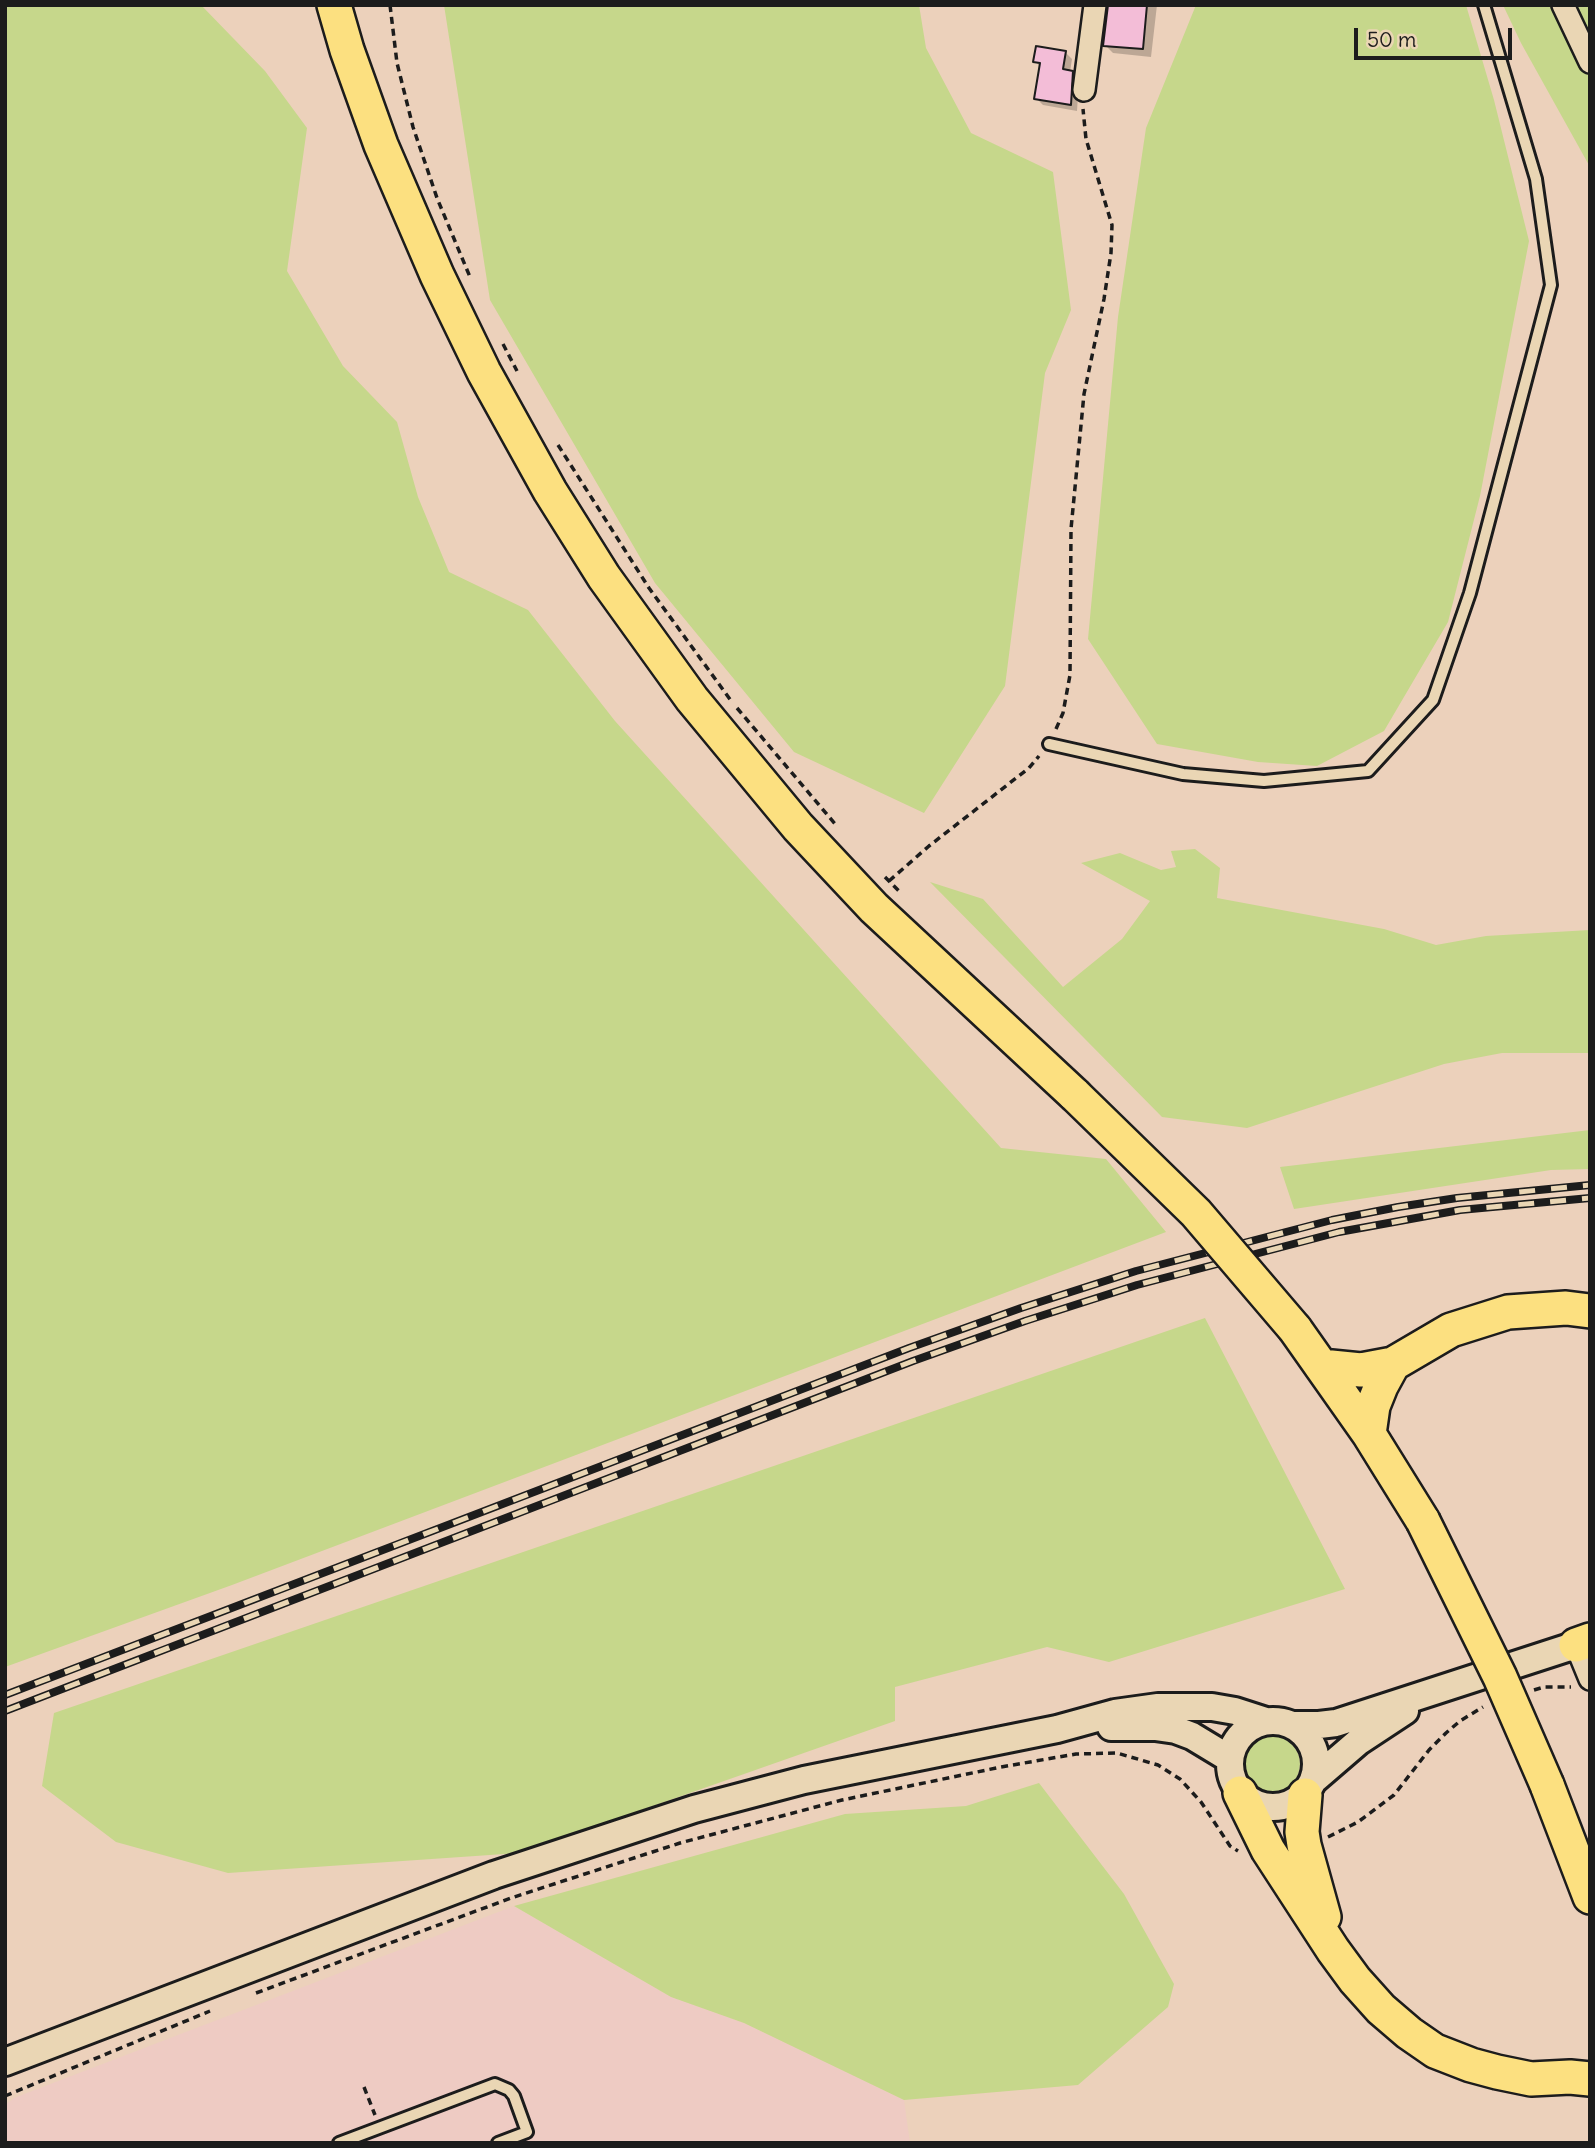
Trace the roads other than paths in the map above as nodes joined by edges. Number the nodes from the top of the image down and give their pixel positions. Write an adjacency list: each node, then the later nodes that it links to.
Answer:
1 (334, 5): 10 (main road, bridge)
2 (1095, 5): 6 (street)
3 (1484, 5): 7 (lane)
4 (1563, 5): 5 (street)
5 (1590, 62)
6 (1084, 90)
7 (1049, 744)
8 (1590, 1311): 9 (main road)
9 (1393, 1364): 10 (main road); 11 (main road)
10 (1321, 1366): 11 (main road)
11 (1369, 1434): 20 (main road, bridge)
12 (1583, 1642): 13 (street); 14 (street)
13 (1585, 1681)
14 (1448, 1688): 15 (street); 18 (street)
15 (1278, 1723): 16 (street); 17 (street); 18 (street)
16 (1057, 1729): 17 (street); 22 (street)
17 (1230, 1759): 19 (street)
18 (1310, 1787): 19 (street); 21 (main road)
19 (1240, 1793): 21 (main road)
20 (1590, 1897)
21 (1333, 1950): 23 (main road)
22 (5, 2062)
23 (1583, 2075)
24 (530, 2137): 25 (lane); 26 (lane)
25 (339, 2143)
26 (498, 2143)

